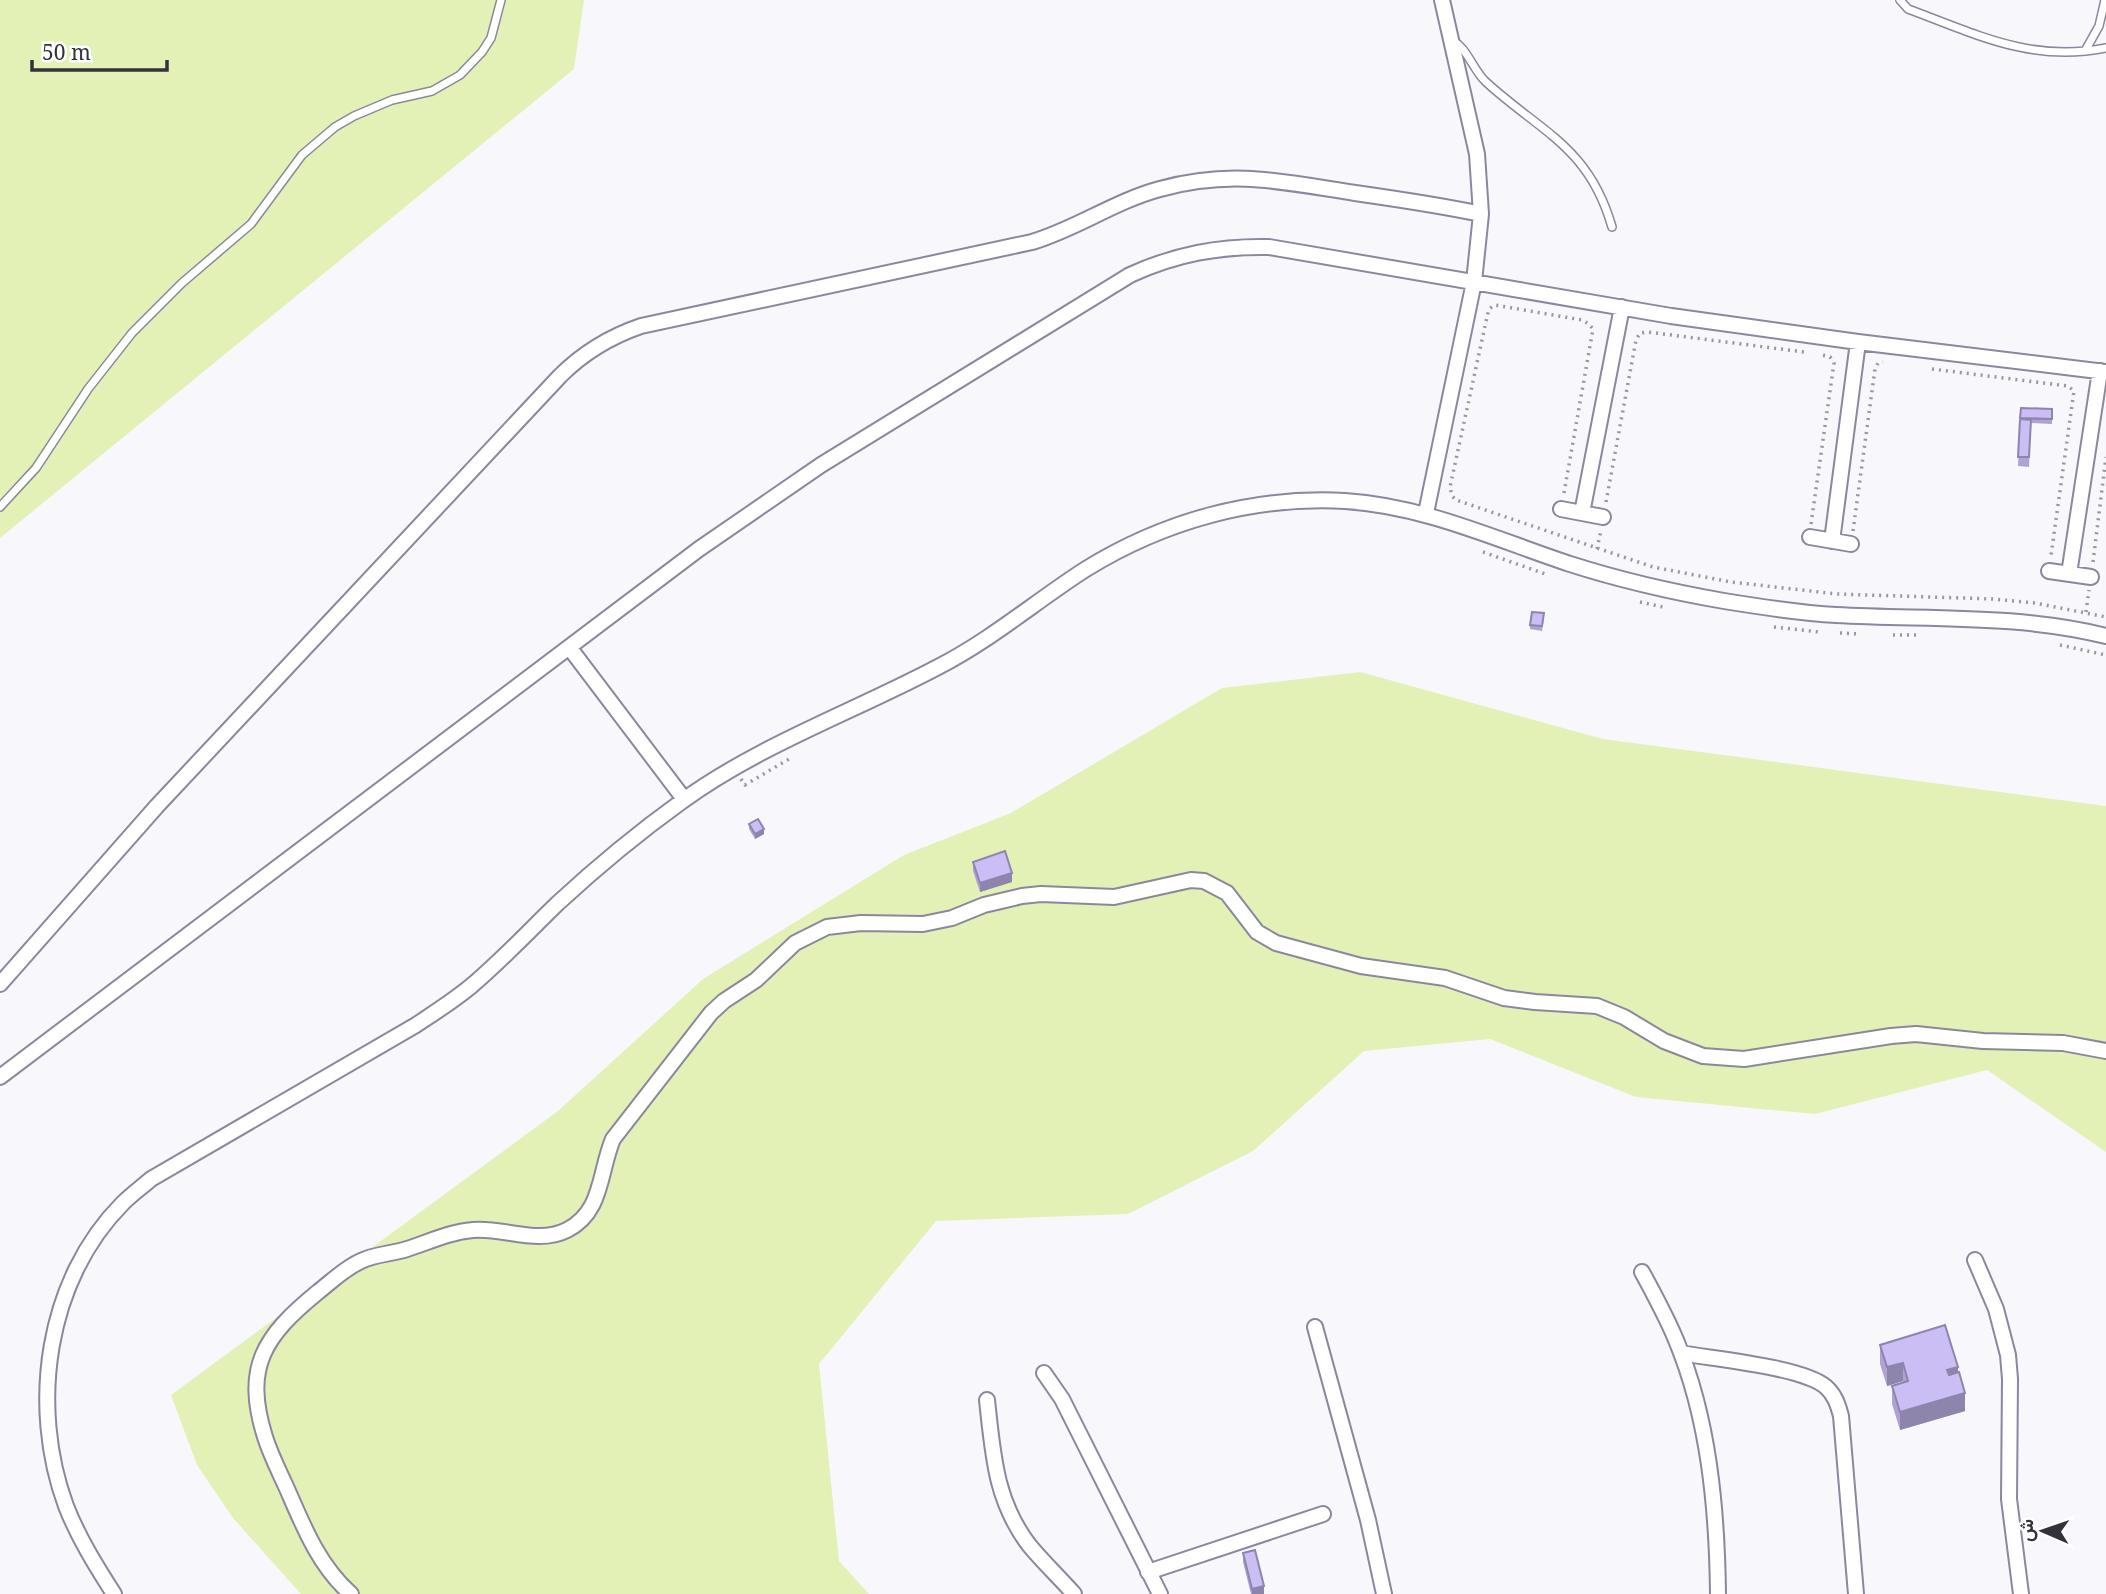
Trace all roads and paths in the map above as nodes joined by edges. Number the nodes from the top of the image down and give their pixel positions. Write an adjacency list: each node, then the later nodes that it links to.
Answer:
1 (501, 0): 17 (lane)
2 (1442, 0): 5 (street)
3 (1900, 0): 7 (lane)
4 (2105, 0): 7 (lane)
5 (1451, 40): 8 (street); 9 (lane)
6 (2106, 48): 7 (lane)
7 (2085, 51)
8 (1481, 214): 10 (street); 48 (street)
9 (1612, 227)
10 (1474, 282): 11 (street); 19 (street); 43 (street)
11 (1622, 307): 12 (street); 20 (street)
12 (1858, 342): 15 (street); 23 (street)
13 (1895, 364): 24 (path)
14 (1922, 368): 27 (path)
15 (2103, 371): 28 (street)
16 (2106, 457): 30 (path)
17 (0, 507)
18 (1561, 509): 20 (street); 25 (path)
19 (1426, 513): 41 (street); 46 (street)
20 (1582, 513): 21 (street)
21 (1603, 517): 22 (path); 25 (path)
22 (1810, 537): 23 (street)
23 (1832, 541): 24 (street)
24 (1851, 544)
25 (1597, 549): 33 (path)
26 (1483, 552): 29 (path)
27 (2049, 571): 28 (street)
28 (2069, 574): 30 (street)
29 (1554, 577)
30 (2091, 578): 33 (path)
31 (1637, 601): 32 (path)
32 (1673, 609)
33 (2086, 612): 34 (path)
34 (2106, 617)
35 (1770, 626): 36 (path)
36 (1821, 632)
37 (1834, 633): 38 (path)
38 (1871, 634)
39 (1884, 635): 40 (path)
40 (1921, 635)
41 (2106, 636)
42 (2059, 645): 44 (path)
43 (569, 647): 47 (street); 50 (street)
44 (2106, 655)
45 (798, 754): 46 (path)
46 (735, 769): 47 (street)
47 (684, 799): 59 (street)
48 (0, 984)
49 (2106, 1051): 60 (street)
50 (0, 1077)
51 (1975, 1259): 66 (street)
52 (1642, 1272): 54 (street)
53 (1315, 1327): 63 (street)
54 (1681, 1353): 64 (street); 65 (street)
55 (1044, 1373): 58 (street)
56 (987, 1400): 61 (street)
57 (1323, 1514): 58 (street)
58 (1148, 1572): 62 (street)
59 (114, 1594)
60 (351, 1594)
61 (1074, 1594)
62 (1160, 1594)
63 (1384, 1594)
64 (1718, 1594)
65 (1856, 1594)
66 (2021, 1594)

